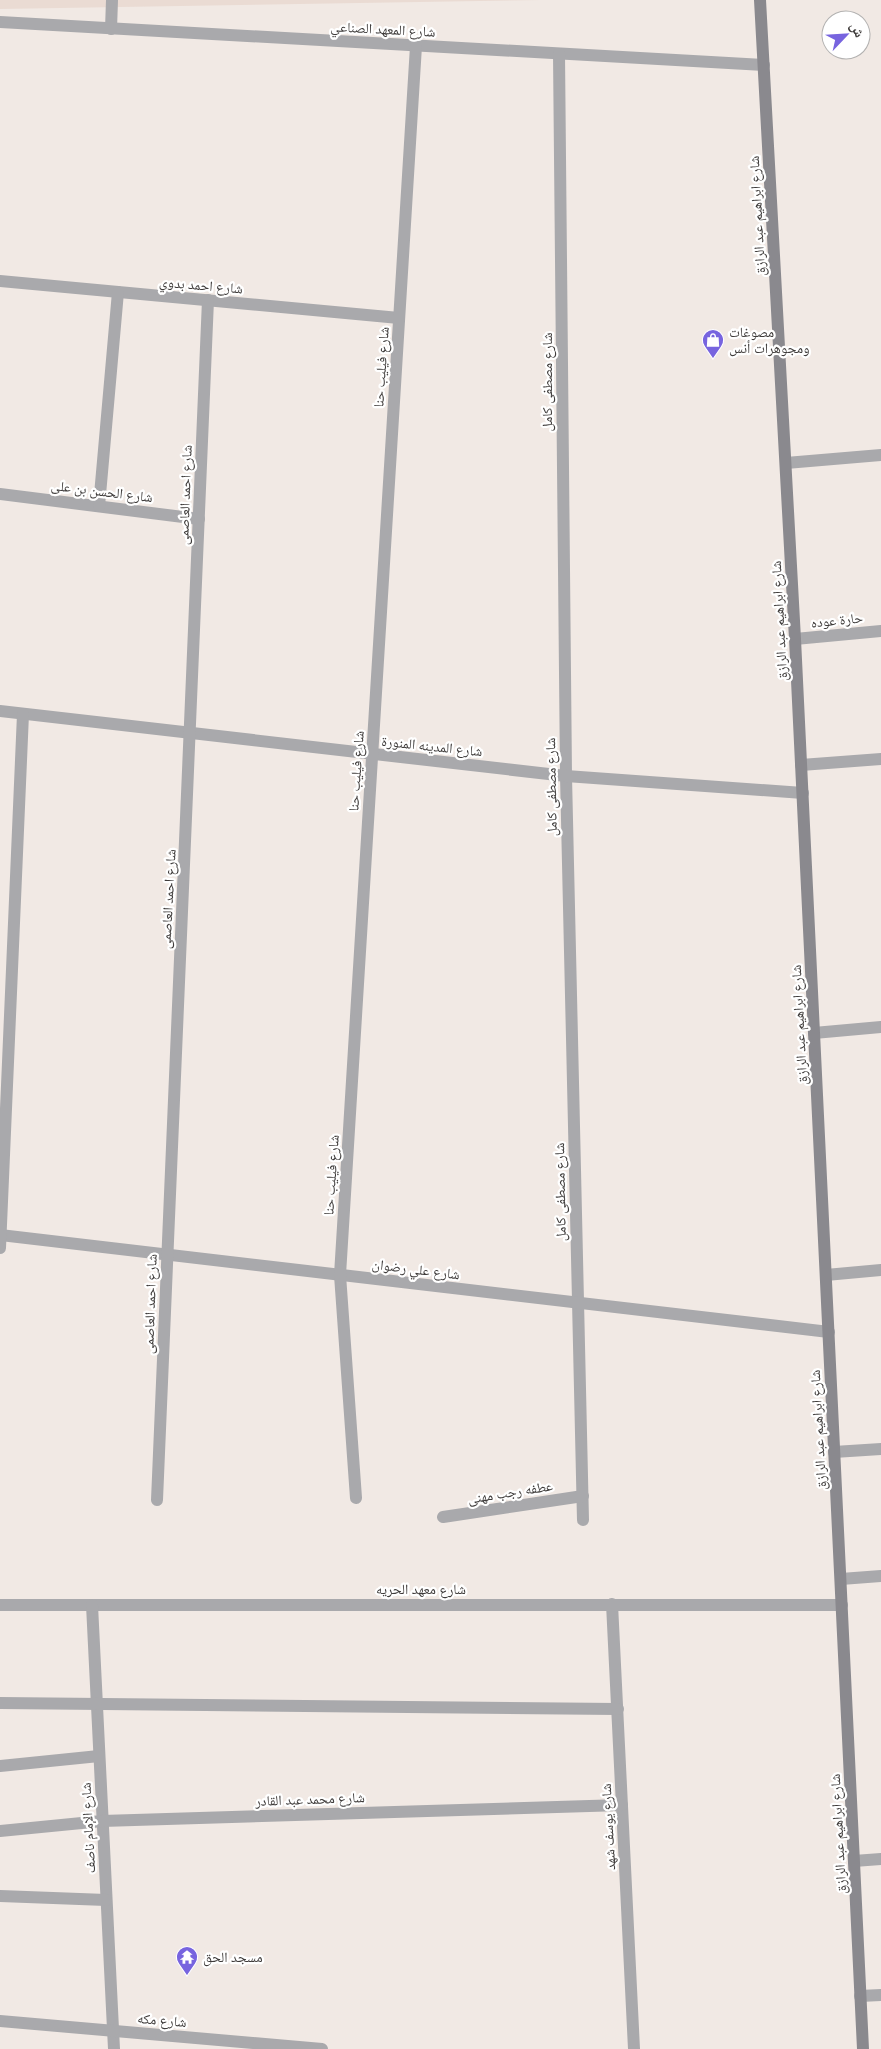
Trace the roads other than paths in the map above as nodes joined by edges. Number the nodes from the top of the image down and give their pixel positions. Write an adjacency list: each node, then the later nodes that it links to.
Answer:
1 (112, 0): 4 (street)
2 (760, 0): 7 (main road, شارع ابراهيم عبد الرازق)
3 (0, 22): 4 (street, شارع المعهد الصناعي)
4 (111, 29): 5 (street, شارع المعهد الصناعي)
5 (416, 46): 6 (street, شارع المعهد الصناعي); 11 (street, شارع فيليب حنا)
6 (559, 54): 7 (street, شارع المعهد الصناعي); 25 (street, شارع مصطفى كامل)
7 (764, 65): 13 (main road, شارع ابراهيم عبد الرازق)
8 (0, 281): 9 (street, شارع احمد بدوي)
9 (118, 292): 10 (street, شارع احمد بدوي); 15 (street)
10 (208, 300): 11 (street, شارع احمد بدوي); 16 (street, شارع احمد العاصمى)
11 (399, 318): 22 (street, شارع فيليب حنا)
12 (881, 455): 13 (street)
13 (786, 463): 18 (main road, شارع ابراهيم عبد الرازق)
14 (0, 494): 15 (street, شارع الحسن بن على)
15 (99, 506): 16 (street, شارع الحسن بن على)
16 (200, 519): 21 (street, شارع احمد العاصمى)
17 (881, 630): 18 (street, حارة عوده)
18 (795, 639): 24 (main road, شارع ابراهيم عبد الرازق)
19 (0, 712): 20 (street, شارع المدينه المنورة)
20 (23, 714): 21 (street, شارع المدينه المنورة); 29 (street)
21 (190, 734): 22 (street, شارع المدينه المنورة); 31 (street, شارع احمد العاصمى)
22 (372, 755): 25 (street, شارع المدينه المنورة); 33 (street, شارع فيليب حنا)
23 (881, 759): 24 (street)
24 (801, 765): 26 (main road, شارع ابراهيم عبد الرازق)
25 (566, 776): 26 (street, شارع المدينه المنورة); 35 (street, شارع مصطفى كامل)
26 (803, 793): 28 (main road, شارع ابراهيم عبد الرازق)
27 (881, 1027): 28 (street)
28 (814, 1033): 34 (main road, شارع ابراهيم عبد الرازق)
29 (0, 1235): 30 (street); 31 (street, شارع علي رضوان)
30 (0, 1248)
31 (167, 1255): 33 (street, شارع علي رضوان); 41 (street, شارع احمد العاصمى)
32 (881, 1270): 34 (street)
33 (340, 1275): 35 (street, شارع علي رضوان); 40 (street, شارع فيليب حنا)
34 (826, 1275): 36 (main road, شارع ابراهيم عبد الرازق)
35 (578, 1303): 36 (street, شارع علي رضوان); 39 (street, شارع مصطفى كامل)
36 (829, 1332): 38 (main road, شارع ابراهيم عبد الرازق)
37 (881, 1449): 38 (street)
38 (834, 1452): 45 (main road, شارع ابراهيم عبد الرازق)
39 (582, 1496): 42 (street, عطفه رجب مهنى); 43 (street, شارع مصطفى كامل)
40 (356, 1498)
41 (157, 1500)
42 (443, 1517)
43 (583, 1520)
44 (881, 1576): 45 (street)
45 (840, 1578): 49 (main road, شارع ابراهيم عبد الرازق)
46 (612, 1604): 48 (street, شارع معهد الحريه); 49 (street, شارع معهد الحريه); 52 (street, شارع يوسف شهد)
47 (0, 1605): 48 (street, شارع معهد الحريه)
48 (92, 1605): 51 (street, شارع الإمام ناصف)
49 (842, 1605): 59 (main road, شارع ابراهيم عبد الرازق)
50 (0, 1703): 51 (street)
51 (97, 1704): 52 (street); 53 (street, شارع الإمام ناصف)
52 (618, 1709): 55 (street, شارع يوسف شهد)
53 (99, 1756): 54 (street); 56 (street, شارع الإمام ناصف)
54 (0, 1766)
55 (622, 1805): 56 (street, شارع محمد عبد القادر); 68 (street, شارع يوسف شهد)
56 (102, 1821): 57 (street, شارع محمد عبد القادر); 61 (street, شارع الإمام ناصف)
57 (0, 1831)
58 (881, 1859): 59 (street)
59 (854, 1861): 63 (main road, شارع ابراهيم عبد الرازق)
60 (0, 1896): 61 (street)
61 (106, 1900): 65 (street, شارع الإمام ناصف)
62 (881, 1994): 63 (street)
63 (860, 1996): 69 (main road, شارع ابراهيم عبد الرازق)
64 (0, 2021): 65 (street, شارع مكه)
65 (113, 2031): 66 (street, شارع الإمام ناصف); 67 (street, شارع مكه)
66 (114, 2049)
67 (322, 2049)
68 (634, 2049)
69 (863, 2049)

